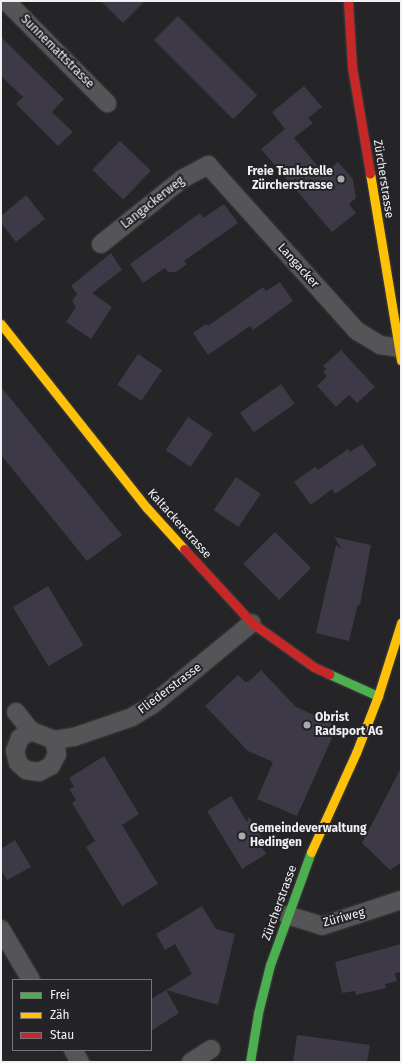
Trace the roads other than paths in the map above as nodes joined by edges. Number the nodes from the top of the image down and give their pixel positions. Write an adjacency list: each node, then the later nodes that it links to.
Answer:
1 (6, 1): 3 (street, Sunnemattstrasse)
2 (348, 1): 7 (main road, Zürcherstrasse)
3 (107, 103)
4 (208, 165): 5 (street, Langackerweg); 7 (street, Langacker)
5 (101, 244)
6 (1, 324): 8 (main road, Kaltackerstrasse)
7 (400, 354)
8 (252, 623): 10 (main road, Kaltackerstrasse); 13 (street, Fliederstrasse)
9 (401, 623): 10 (main road, Zürcherstrasse)
10 (378, 696): 15 (main road, Zürcherstrasse)
11 (16, 712): 12 (street)
12 (31, 731): 13 (street, Fliederstrasse); 13 (street)
13 (54, 740)
14 (401, 900): 15 (street, Züriweg)
15 (287, 915): 22 (main road, Zürcherstrasse)
16 (1, 929): 17 (street)
17 (30, 979)
18 (211, 1049): 21 (street)
19 (74, 1051): 20 (street)
20 (80, 1062)
21 (191, 1062)
22 (250, 1062)

